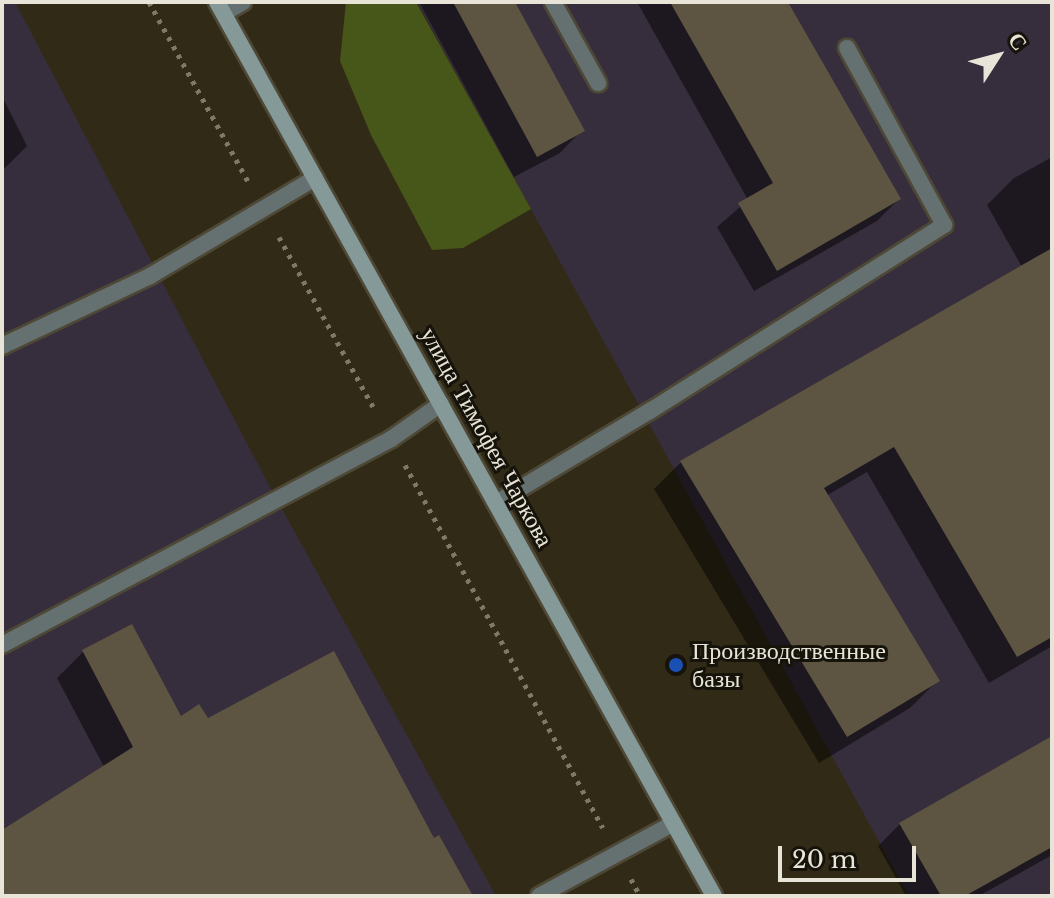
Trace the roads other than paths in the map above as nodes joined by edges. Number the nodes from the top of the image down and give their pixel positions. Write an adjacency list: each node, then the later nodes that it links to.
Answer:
1 (243, 2): 3 (lane)
2 (553, 2): 5 (lane)
3 (220, 8): 6 (main road, улица Тимофея Чаркова)
4 (847, 48): 9 (lane)
5 (598, 83)
6 (315, 178): 7 (lane); 8 (main road, улица Тимофея Чаркова)
7 (2, 346)
8 (441, 404): 9 (main road, улица Тимофея Чаркова); 10 (lane)
9 (496, 503): 11 (main road, улица Тимофея Чаркова)
10 (2, 645)
11 (674, 823): 12 (lane); 13 (main road, улица Тимофея Чаркова)
12 (539, 896)
13 (714, 896)

